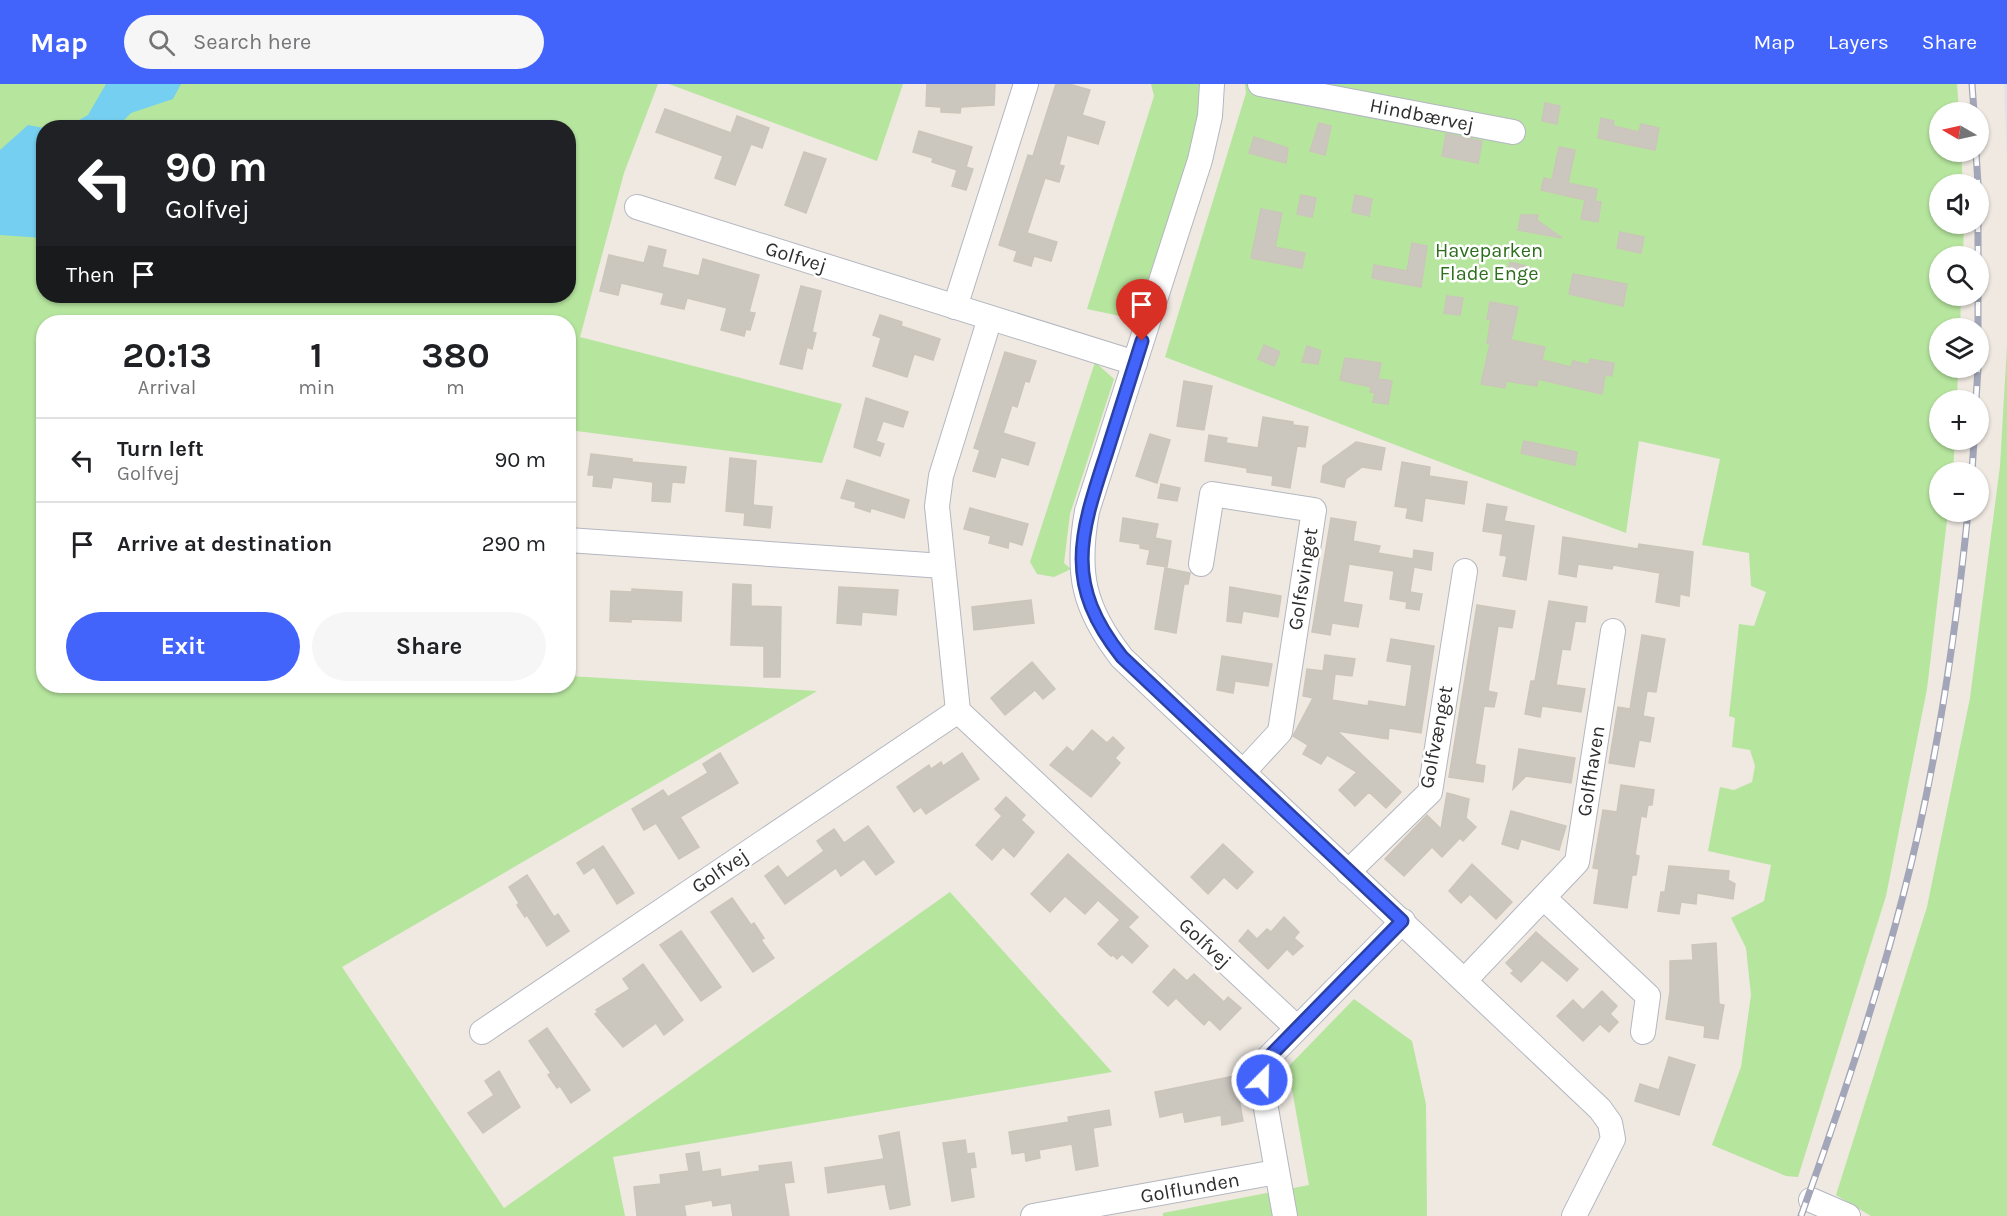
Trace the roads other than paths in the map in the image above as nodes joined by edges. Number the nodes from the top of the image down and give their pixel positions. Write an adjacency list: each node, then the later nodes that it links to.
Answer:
1 (1026, 84): 6 (street)
2 (1212, 84): 8 (street)
3 (1260, 84): 4 (street, Hindbærvej)
4 (1513, 132)
5 (637, 207): 6 (street, Golfvej)
6 (955, 307): 7 (street, Golfvej)
7 (990, 318): 8 (street, Golfvej); 11 (street)
8 (1135, 363): 15 (street)
9 (576, 541): 11 (street)
10 (1201, 564): 15 (street, Golfsvinget)
11 (943, 566): 14 (street)
12 (1465, 571): 16 (street, Golfvænget)
13 (1613, 631): 17 (street, Golfhaven)
14 (958, 711): 20 (street, Golfvej); 21 (street, Golfvej)
15 (1244, 771): 16 (street)
16 (1348, 872): 18 (street)
17 (1544, 898): 19 (street, Golfhaven); 22 (street)
18 (1402, 921): 19 (street); 20 (street)
19 (1465, 980): 27 (street)
20 (1296, 1027): 23 (street)
21 (482, 1032)
22 (1643, 1032)
23 (1276, 1172): 25 (street, Golflunden); 26 (street)
24 (1811, 1200): 28 (street)
25 (1033, 1216)
26 (1285, 1216)
27 (1574, 1216)
28 (1846, 1216)

